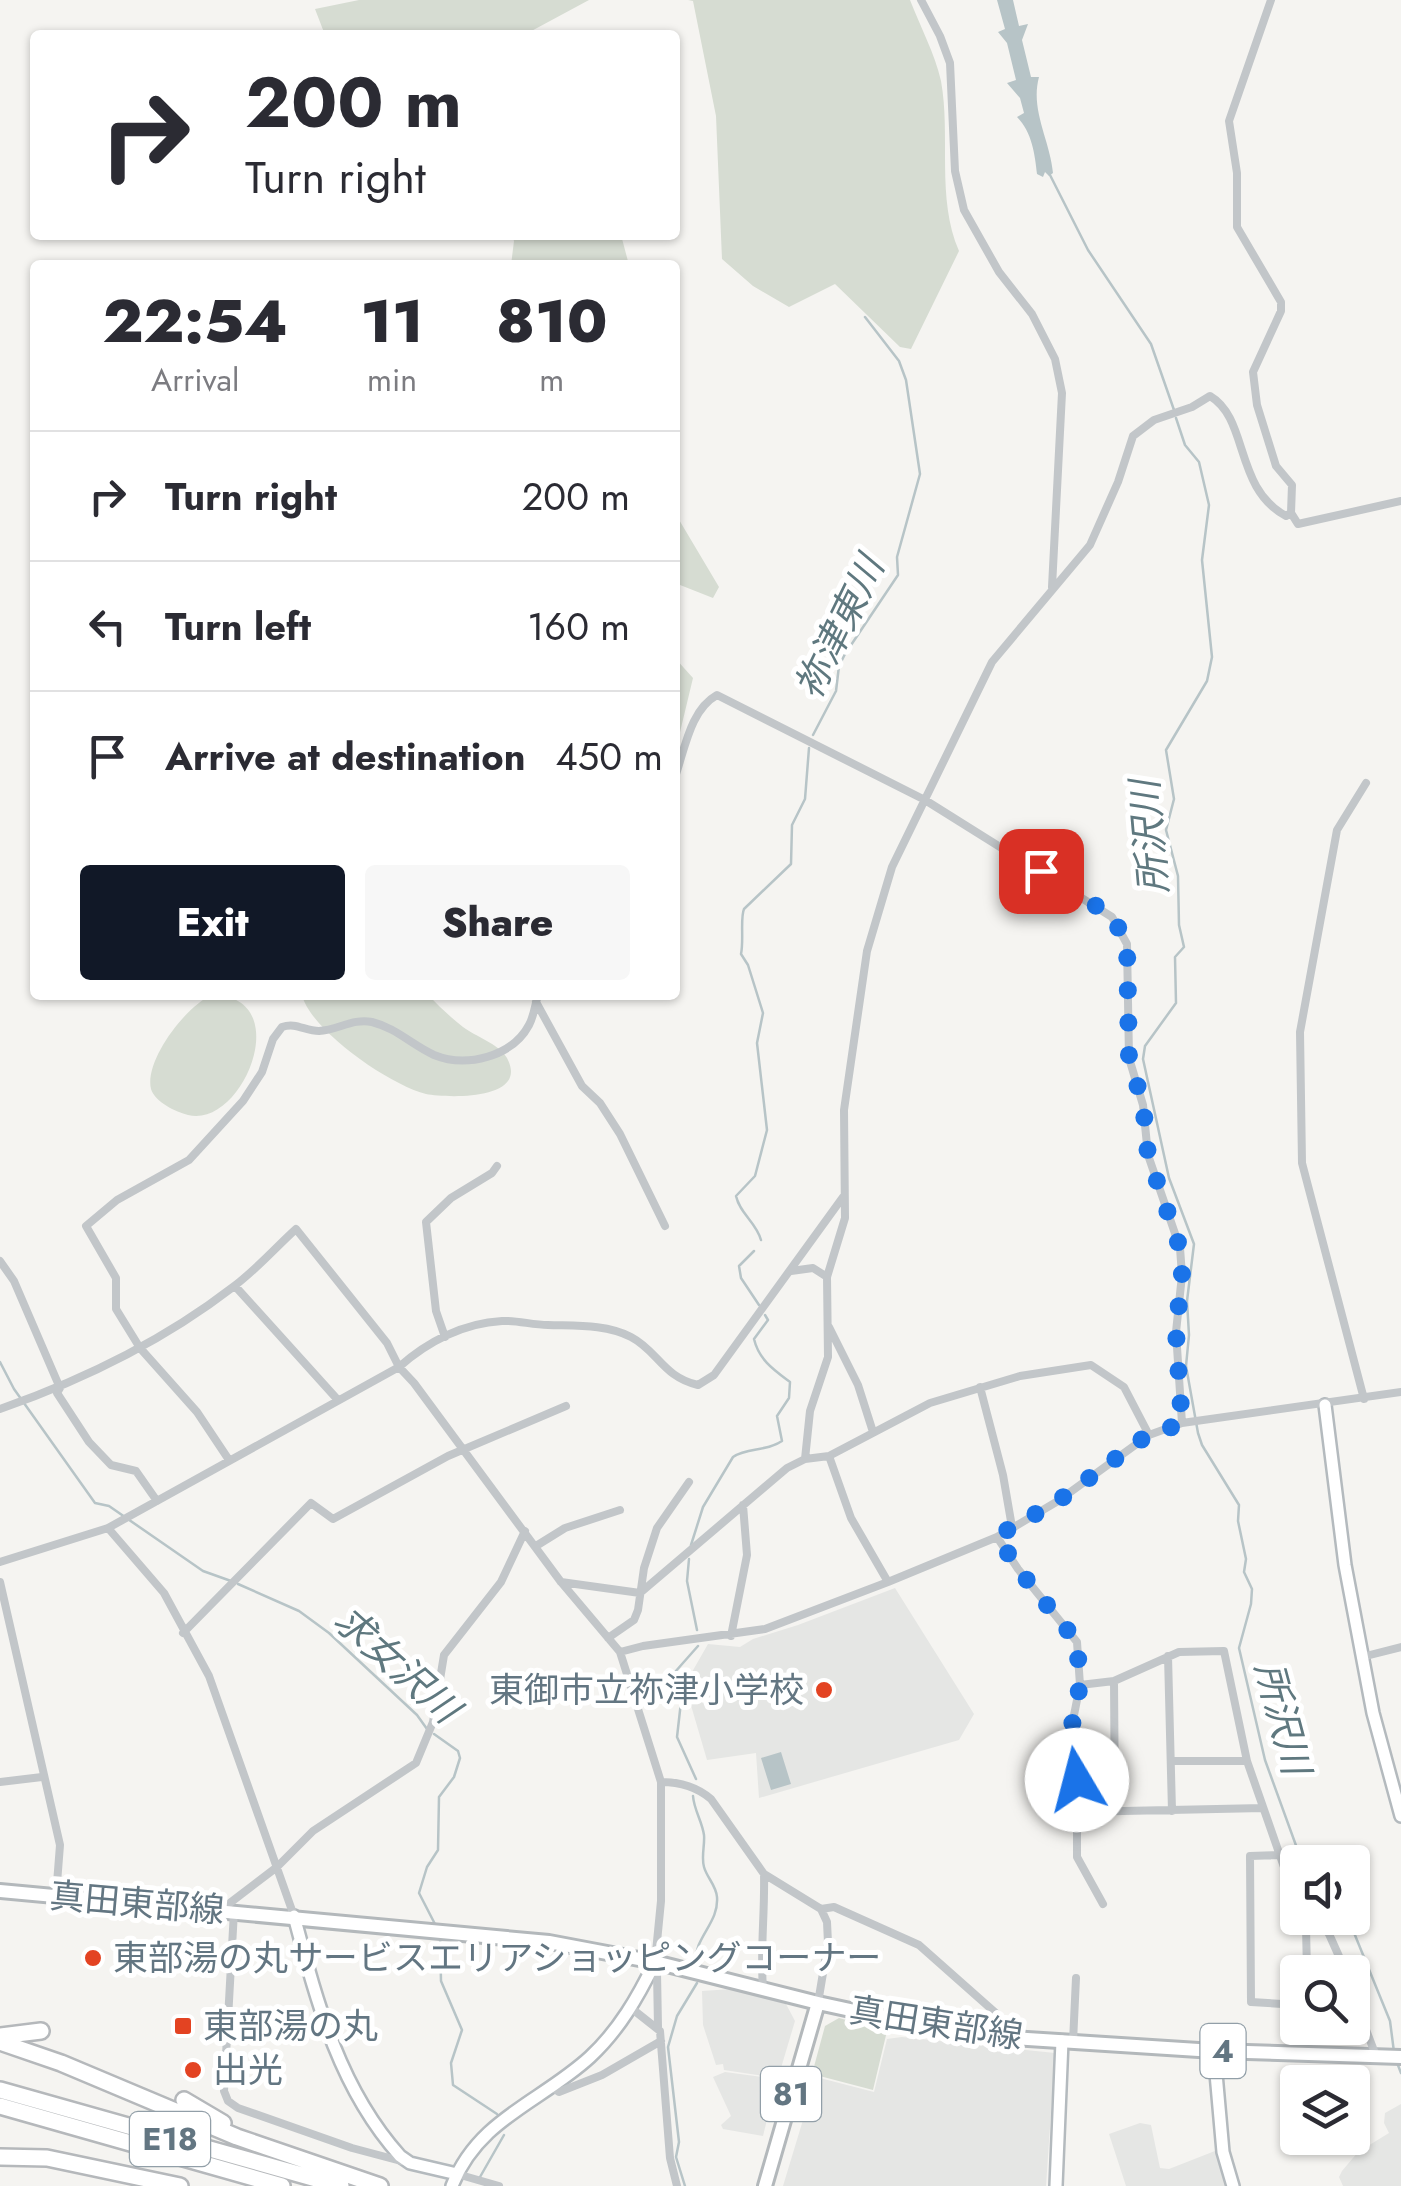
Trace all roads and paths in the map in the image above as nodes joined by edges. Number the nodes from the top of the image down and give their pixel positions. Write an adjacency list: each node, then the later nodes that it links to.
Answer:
1 (921, 0): 5 (street)
2 (1271, 0): 4 (street)
3 (1401, 501): 4 (street)
4 (1291, 514): 5 (street)
5 (1052, 587): 8 (street)
6 (680, 762): 8 (street)
7 (1366, 783): 26 (street)
8 (925, 800): 12 (street); 30 (street)
9 (537, 1000): 20 (street)
10 (538, 1000): 13 (street)
11 (497, 1166): 19 (street)
12 (844, 1195): 15 (street); 16 (street)
13 (665, 1226)
14 (0, 1261): 23 (street)
15 (791, 1271): 16 (street); 19 (street)
16 (827, 1277): 18 (street)
17 (235, 1286): 20 (street); 21 (street); 25 (street)
18 (830, 1327): 31 (street); 35 (street)
19 (446, 1336): 21 (street)
20 (140, 1348): 23 (street); 36 (street)
21 (399, 1367): 25 (street); 33 (street)
22 (980, 1387): 31 (street); 32 (street); 41 (street)
23 (60, 1388): 29 (street); 38 (street)
24 (1401, 1392): 26 (street)
25 (336, 1399): 36 (street)
26 (1364, 1399): 27 (street)
27 (1325, 1405): 30 (street); 57 (street)
28 (566, 1406): 33 (street)
29 (0, 1409)
30 (1182, 1424): 32 (street)
31 (874, 1432): 34 (street)
32 (1149, 1434): 41 (street)
33 (462, 1449): 43 (street); 51 (street)
34 (829, 1456): 35 (street); 49 (street)
35 (805, 1458): 39 (street)
36 (229, 1460): 38 (street)
37 (689, 1482): 50 (street)
38 (157, 1501): 42 (street)
39 (743, 1505): 50 (street); 52 (street)
40 (620, 1510): 45 (street)
41 (1012, 1527): 44 (street)
42 (108, 1528): 46 (street); 51 (street)
43 (525, 1532): 45 (street); 71 (street)
44 (997, 1536): 49 (street); 59 (street)
45 (536, 1546): 48 (street)
46 (0, 1562)
47 (0, 1582): 62 (street)
48 (561, 1582): 50 (street); 53 (street)
49 (888, 1582): 52 (street)
50 (640, 1593): 53 (street)
51 (183, 1633): 71 (street)
52 (731, 1636): 55 (street)
53 (608, 1638): 55 (street)
54 (1401, 1647): 57 (street)
55 (620, 1652): 64 (street)
56 (1168, 1656): 58 (street); 60 (street); 61 (street)
57 (1362, 1656): 69 (street)
58 (1114, 1680): 59 (street); 66 (street)
59 (1080, 1685): 68 (street)
60 (1171, 1761): 61 (street); 67 (street)
61 (1247, 1761): 65 (street)
62 (42, 1777): 63 (street); 74 (street)
63 (0, 1782)
64 (661, 1782): 72 (street); 79 (street)
65 (1263, 1808): 67 (street); 70 (street)
66 (1115, 1811): 67 (street); 68 (street)
67 (1172, 1811)
68 (1077, 1812): 75 (street)
69 (1401, 1816)
70 (1280, 1855): 83 (street)
71 (277, 1867): 77 (street); 78 (street)
72 (764, 1874): 76 (street); 81 (street)
73 (0, 1891): 74 (main road, 真田東部線 / 4)
74 (56, 1896): 77 (main road, 真田東部線 / 4)
75 (1104, 1904)
76 (821, 1909): 82 (street); 88 (street)
77 (228, 1910): 78 (main road, 真田東部線 / 4); 101 (street)
78 (294, 1916): 79 (main road, 真田東部線 / 4); 101 (street)
79 (656, 1967): 81 (main road, 真田東部線 / 4); 84 (street); 85 (street)
80 (1076, 1978): 91 (street)
81 (764, 1989): 82 (main road, 真田東部線 / 4)
82 (818, 2003): 88 (main road, 真田東部線 / 4); 110 (main road, 81)
83 (1280, 2004)
84 (630, 2008): 85 (street); 95 (street)
85 (658, 2027): 90 (street)
86 (41, 2031): 89 (highway)
87 (1370, 2036): 93 (street)
88 (1000, 2038): 91 (main road, 真田東部線 / 4)
89 (0, 2039): 100 (highway)
90 (661, 2041): 95 (street); 109 (street)
91 (1067, 2042): 92 (main road, 真田東部線 / 4); 111 (street)
92 (1214, 2051): 93 (main road, 真田東部線 / 4); 112 (street)
93 (1380, 2056): 94 (main road, 真田東部線 / 4)
94 (1401, 2057)
95 (551, 2086): 102 (street)
96 (0, 2090): 107 (highway, E18)
97 (184, 2100): 100 (highway)
98 (0, 2106): 106 (highway, E18)
99 (0, 2157): 103 (highway)
100 (295, 2158): 108 (highway)
101 (410, 2163): 102 (street)
102 (459, 2179): 104 (street)
103 (143, 2181): 105 (highway)
104 (495, 2185)
105 (180, 2186)
106 (282, 2186)
107 (341, 2186)
108 (380, 2186)
109 (677, 2186)
110 (764, 2186)
111 (1056, 2186)
112 (1233, 2186)

